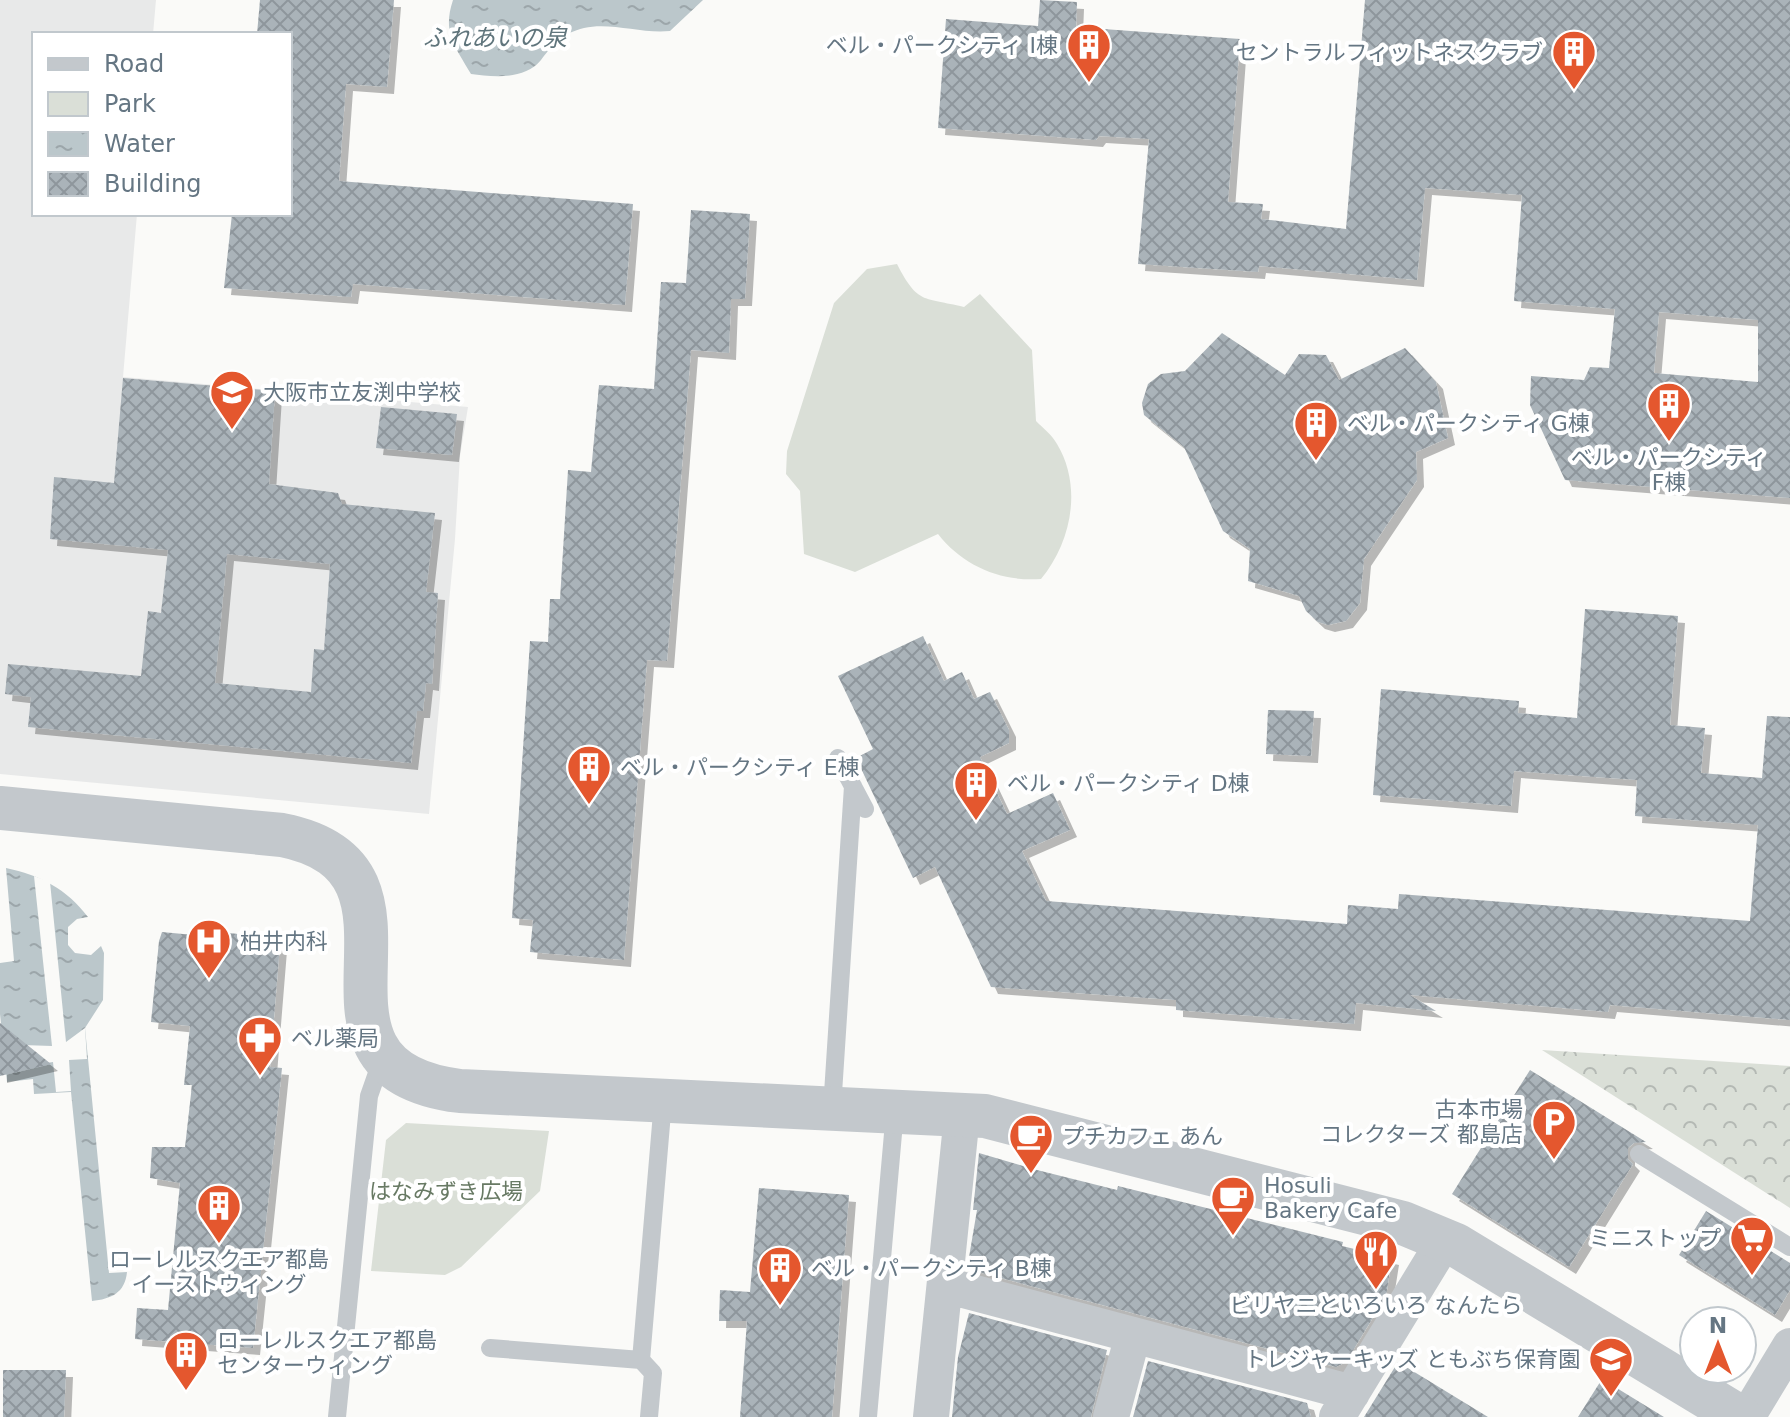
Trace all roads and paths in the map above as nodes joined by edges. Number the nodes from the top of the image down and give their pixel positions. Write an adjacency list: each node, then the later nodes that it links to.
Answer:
1 (838, 758): 2 (lane)
2 (853, 786): 4 (lane); 7 (lane)
3 (0, 808): 5 (street)
4 (865, 809)
5 (383, 1054): 6 (street); 19 (lane)
6 (663, 1101): 7 (street); 17 (lane)
7 (832, 1109): 8 (street)
8 (895, 1111): 9 (street); 21 (lane)
9 (962, 1115): 11 (street); 13 (street)
10 (1639, 1154): 12 (lane)
11 (1445, 1240): 18 (street); 24 (street)
12 (1790, 1247)
13 (945, 1285): 14 (street); 22 (street)
14 (1133, 1335): 18 (street); 23 (street)
15 (1790, 1346): 25 (street)
16 (490, 1348): 17 (lane)
17 (641, 1360): 20 (lane)
18 (1344, 1405)
19 (337, 1417)
20 (649, 1417)
21 (868, 1417)
22 (931, 1417)
23 (1111, 1417)
24 (1740, 1417)
25 (1747, 1417)

